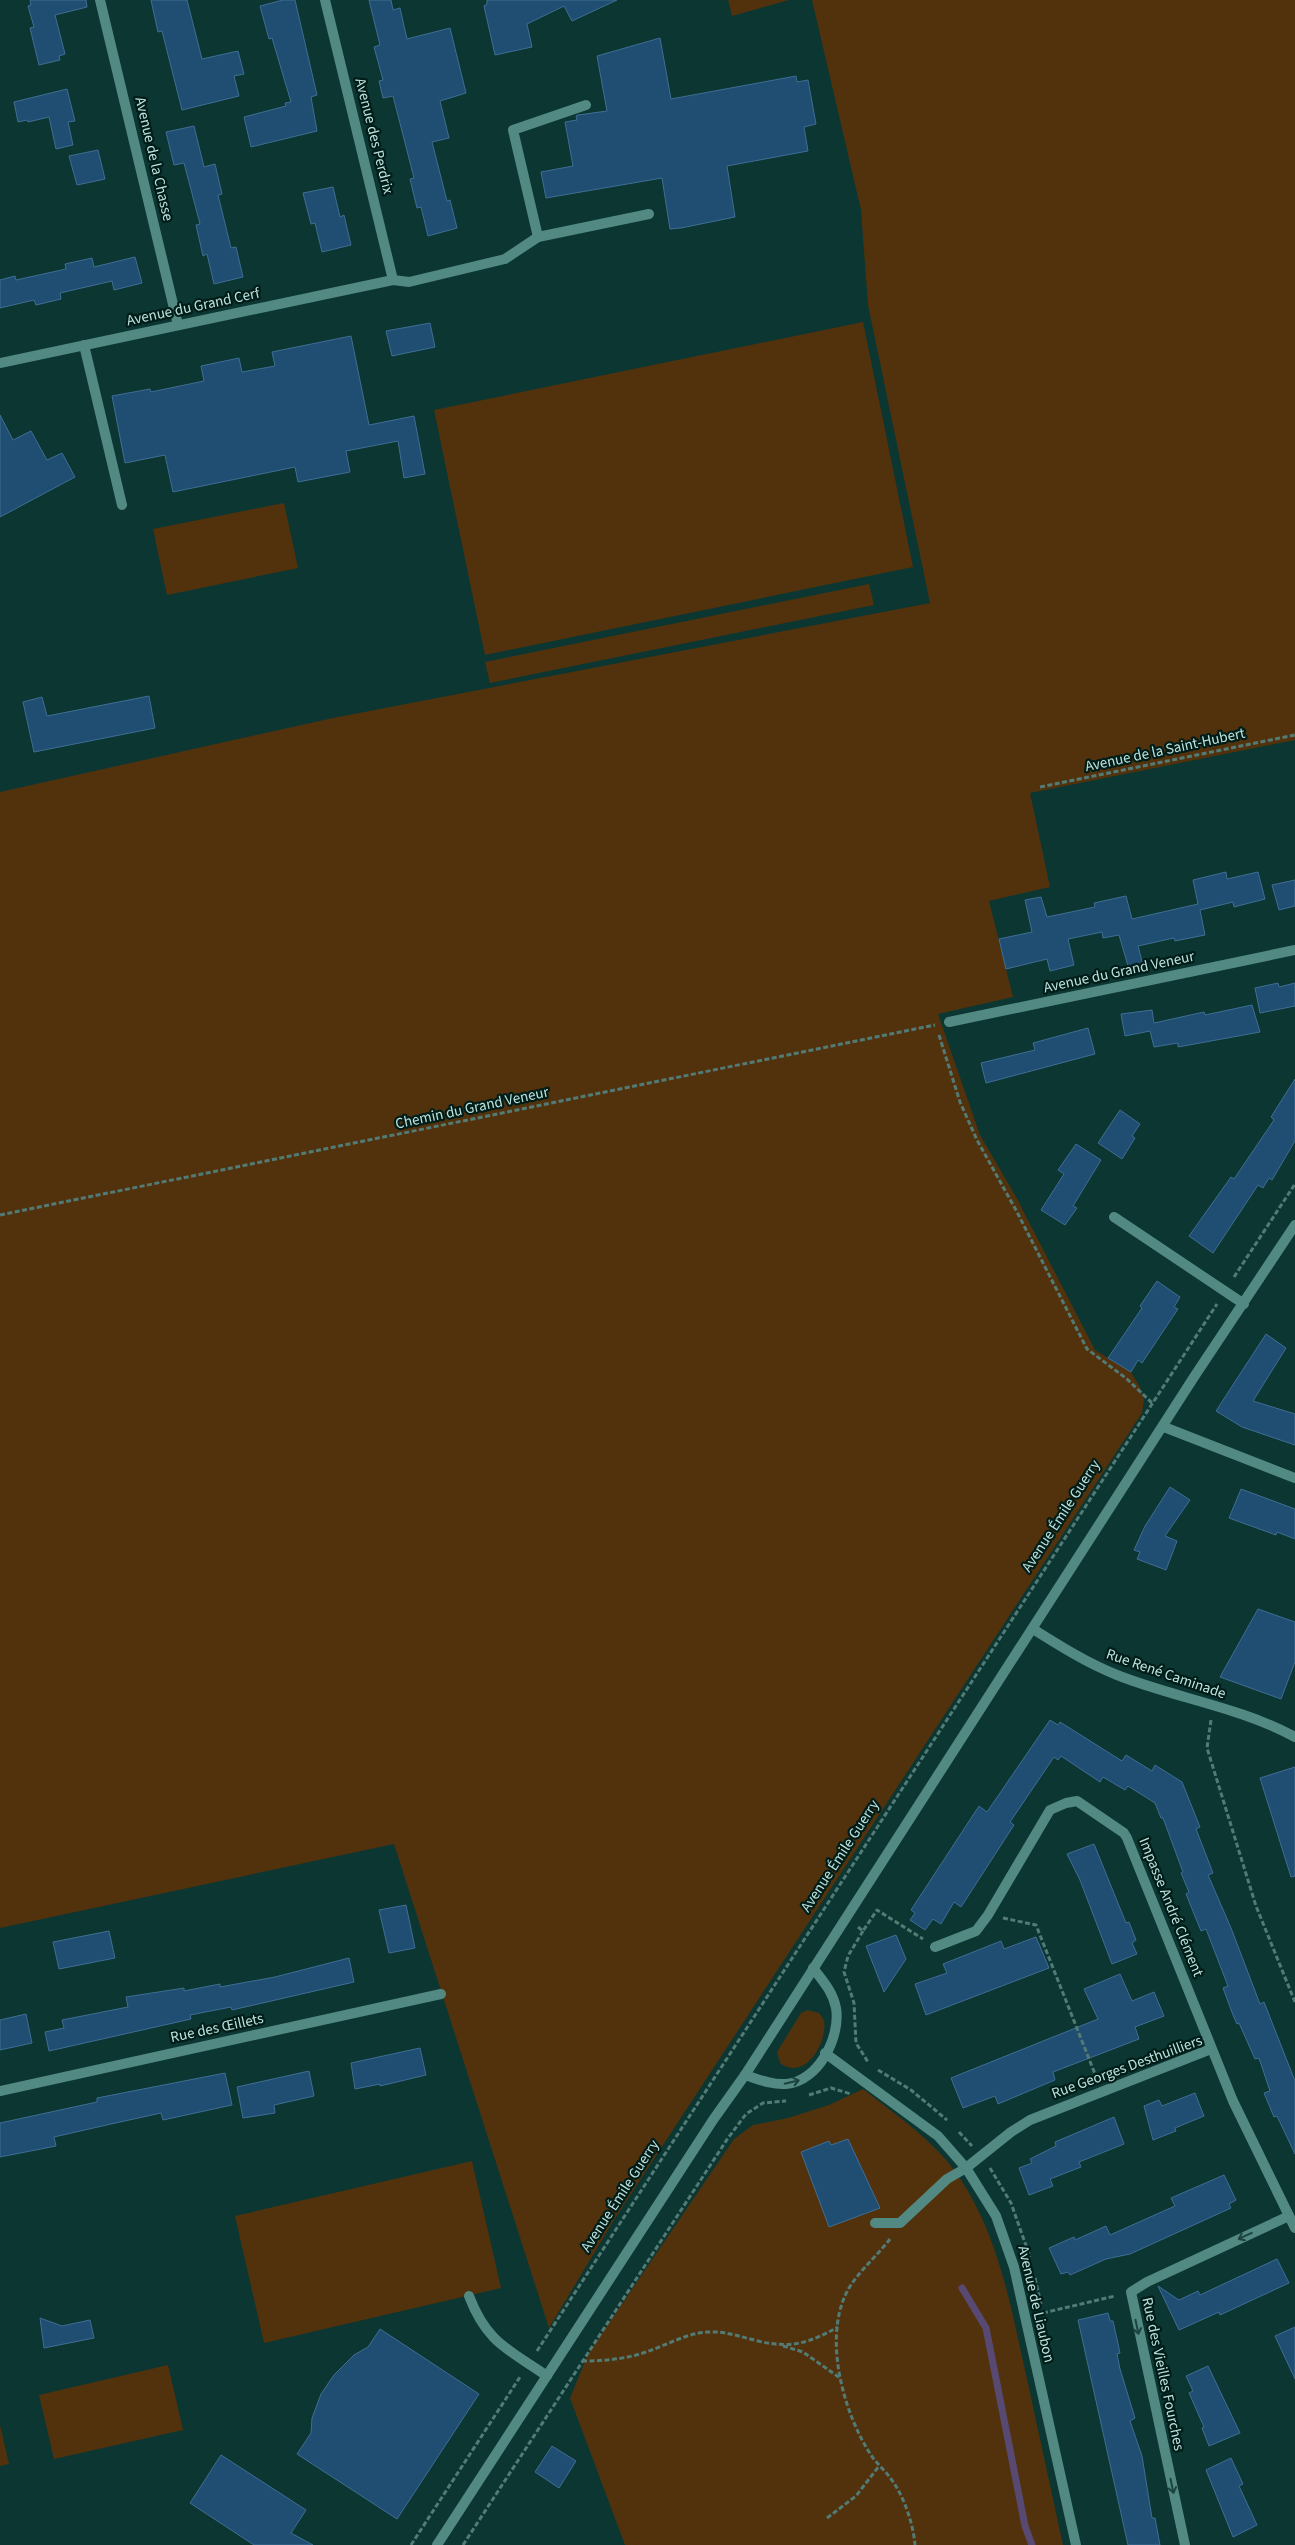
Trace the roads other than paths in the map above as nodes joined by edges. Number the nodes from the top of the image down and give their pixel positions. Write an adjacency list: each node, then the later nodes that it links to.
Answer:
1 (100, 0): 7 (street, Avenue de la Chasse)
2 (325, 0): 6 (street, Avenue des Perdrix)
3 (586, 106): 5 (street)
4 (649, 214): 5 (street)
5 (538, 237): 6 (street, Avenue du Grand Cerf)
6 (393, 280): 7 (street, Avenue du Grand Cerf)
7 (178, 325): 8 (street, Avenue du Grand Cerf)
8 (84, 345): 9 (street, Avenue du Grand Cerf); 10 (street)
9 (0, 363)
10 (122, 505)
11 (1295, 950): 12 (street, Avenue du Grand Veneur)
12 (949, 1022)
13 (1114, 1217): 15 (street)
14 (1295, 1225): 15 (street)
15 (1244, 1304): 16 (street)
16 (1164, 1427): 17 (street); 18 (street)
17 (1295, 1478)
18 (1033, 1629): 19 (street, Rue René Caminade); 21 (street)
19 (1295, 1737)
20 (935, 1947): 23 (street, Impasse André Clément)
21 (813, 1968): 24 (street); 25 (street)
22 (441, 1994): 26 (street, Rue des Œillets)
23 (1211, 2049): 27 (street, Rue Georges Desthuilliers); 28 (street, Rue Georges Desthuilliers)
24 (825, 2053): 25 (street, one-way to 24); 27 (street, Avenue de Liaubon)
25 (745, 2075): 32 (street)
26 (0, 2091)
27 (966, 2168): 29 (street, Rue Georges Desthuilliers); 34 (street, Avenue de Liaubon)
28 (1289, 2216): 30 (street, Rue Georges Desthuilliers); 35 (street, Rue des Vieilles Fourches, one-way to 35)
29 (875, 2223)
30 (1295, 2228)
31 (469, 2296): 32 (street)
32 (547, 2376): 33 (street)
33 (437, 2545)
34 (1076, 2545)
35 (1184, 2545)

